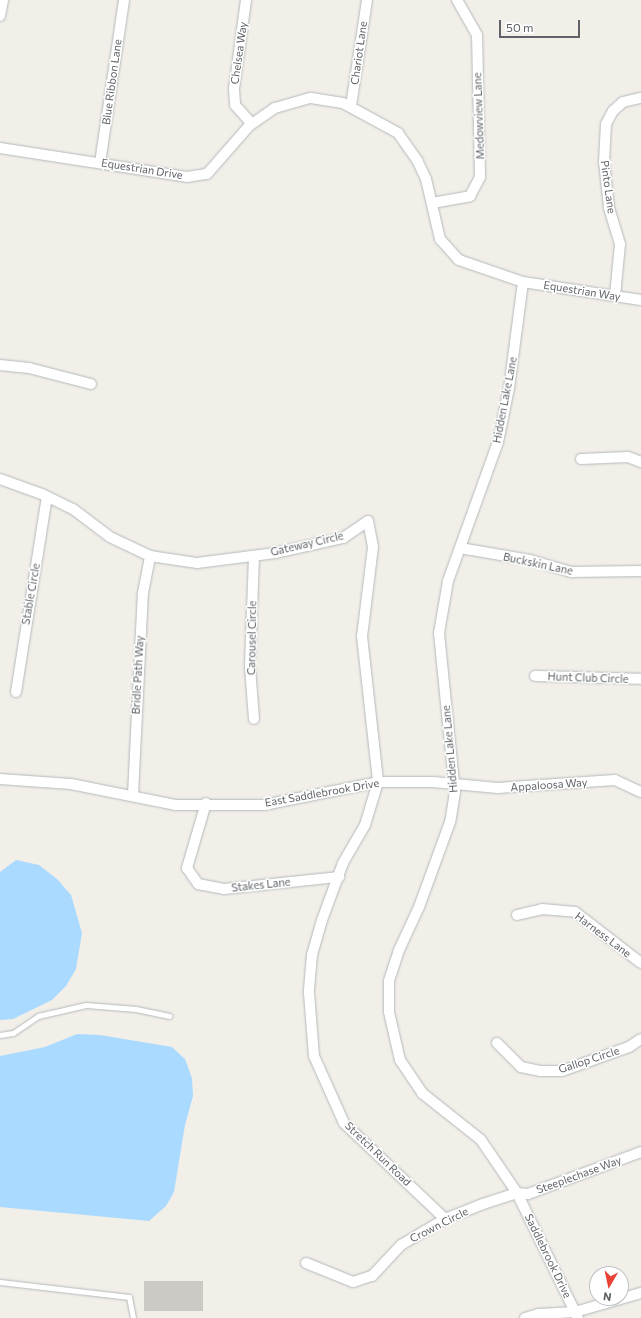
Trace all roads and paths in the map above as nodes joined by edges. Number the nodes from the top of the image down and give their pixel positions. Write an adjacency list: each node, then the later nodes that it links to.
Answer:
1 (3, 0): 6 (street)
2 (124, 0): 11 (street, Blue Ribbon Lane)
3 (246, 0): 9 (street, Chelsea Way)
4 (368, 0): 8 (street, Chariot Lane)
5 (457, 0): 12 (street, Medowview Lane)
6 (0, 16)
7 (641, 98): 14 (street, Pinto Lane)
8 (351, 106): 9 (street, Equestrian Drive); 12 (street, Equestrian Drive)
9 (252, 124): 11 (street, Equestrian Drive)
10 (0, 148): 11 (street, Equestrian Drive)
11 (100, 163)
12 (432, 203): 13 (street, Equestrian Drive)
13 (522, 282): 14 (street, Equestrian Way); 22 (street, Hidden Lake Lane)
14 (615, 296): 15 (street, Equestrian Way)
15 (641, 300)
16 (0, 365): 17 (street)
17 (91, 384)
18 (581, 459): 19 (street)
19 (641, 462)
20 (0, 479): 21 (street, Gateway Circle)
21 (47, 496): 23 (street, Gateway Circle); 28 (street, Stable Circle)
22 (460, 548): 25 (street, Buckskin Lane); 32 (street, Hidden Lake Lane)
23 (150, 556): 24 (street, Gateway Circle); 34 (street, Bridle Path Way)
24 (254, 556): 29 (street, Carousel Circle); 31 (street, Gateway Circle)
25 (641, 571)
26 (535, 676): 27 (street, Hunt Club Circle)
27 (641, 679)
28 (16, 692)
29 (254, 719)
30 (0, 778): 34 (street, East Saddlebrook Drive)
31 (378, 782): 32 (street, East Saddlebrook Drive); 35 (street, East Saddlebrook Drive); 36 (street, Stretch Run Road)
32 (454, 783): 33 (street, Appaloosa Way); 44 (street, Hidden Lake Lane)
33 (641, 792)
34 (133, 795): 35 (street, East Saddlebrook Drive)
35 (206, 803): 36 (street, Stakes Lane)
36 (338, 877): 45 (street, Stretch Run Road)
37 (516, 915): 38 (street, Harness Lane)
38 (641, 963)
39 (169, 1016): 40 (lane)
40 (0, 1035)
41 (641, 1039): 42 (street, Gallop Circle)
42 (497, 1043)
43 (641, 1152): 44 (street, Steeplechase Way)
44 (517, 1194): 45 (street, Crown Circle); 49 (street, Saddlebrook Drive)
45 (446, 1219): 46 (street, Crown Circle)
46 (306, 1264)
47 (0, 1282): 50 (lane)
48 (641, 1293): 49 (street)
49 (577, 1315): 51 (street)
50 (133, 1318)
51 (524, 1318)

